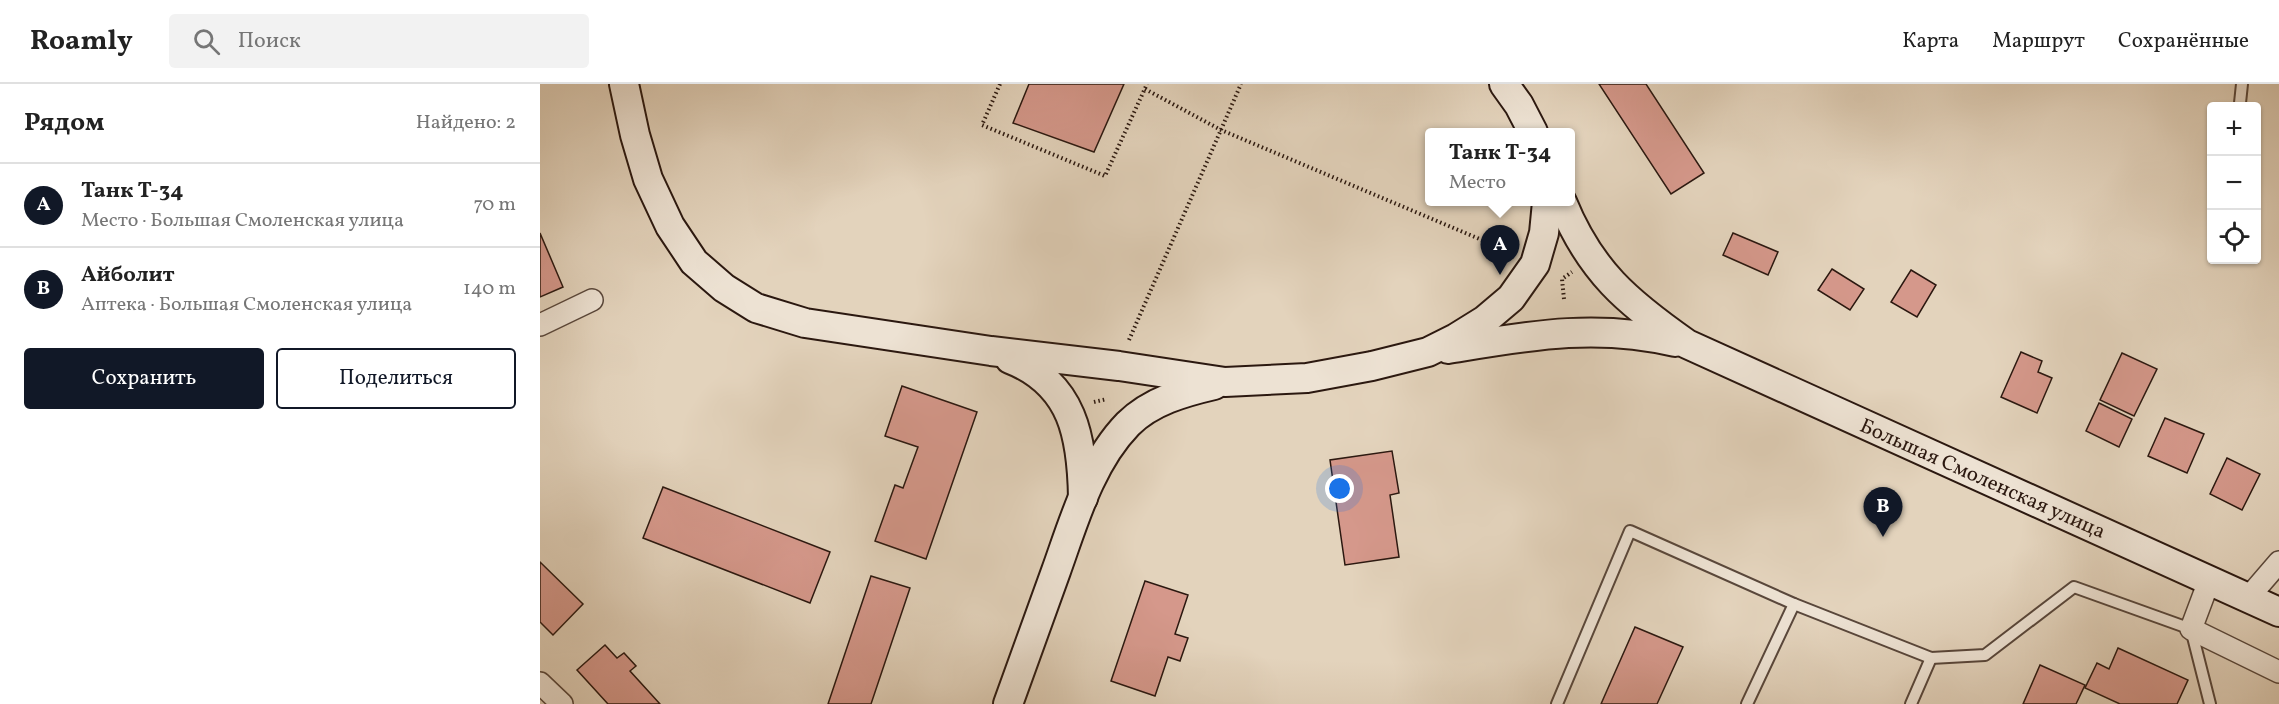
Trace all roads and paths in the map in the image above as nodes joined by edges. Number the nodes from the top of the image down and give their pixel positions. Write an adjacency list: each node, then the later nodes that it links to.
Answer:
1 (624, 84): 20 (main road)
2 (1000, 84): 7 (path)
3 (1147, 84): 7 (path)
4 (1241, 84): 10 (path)
5 (1504, 84): 9 (main road)
6 (2242, 84): 8 (lane)
7 (1145, 90): 10 (path)
8 (2240, 102)
9 (1531, 128)
10 (1221, 129): 13 (path); 19 (path)
11 (1547, 206): 21 (main road)
12 (1564, 206): 18 (main road, Большая Смоленская улица)
13 (1516, 254)
14 (1579, 268): 15 (path)
15 (1564, 299)
16 (592, 300): 17 (street)
17 (540, 325)
18 (1687, 344): 21 (main road, Большая Смоленская улица); 25 (main road, Большая Смоленская улица)
19 (1125, 349)
20 (991, 351): 22 (main road); 23 (main road)
21 (1428, 352): 22 (main road)
22 (1225, 382): 23 (main road)
23 (1083, 498): 34 (main road)
24 (2279, 562): 26 (street)
25 (2210, 581): 26 (main road, Большая Смоленская улица); 29 (street)
26 (2248, 598): 28 (main road, Большая Смоленская улица)
27 (1794, 604): 30 (lane); 35 (lane); 36 (lane)
28 (2279, 612)
29 (2191, 628): 30 (lane); 31 (street); 38 (lane)
30 (1931, 658): 37 (lane)
31 (2279, 672)
32 (540, 683): 33 (street)
33 (562, 704)
34 (1008, 704)
35 (1557, 704)
36 (1747, 704)
37 (1911, 704)
38 (2210, 704)

